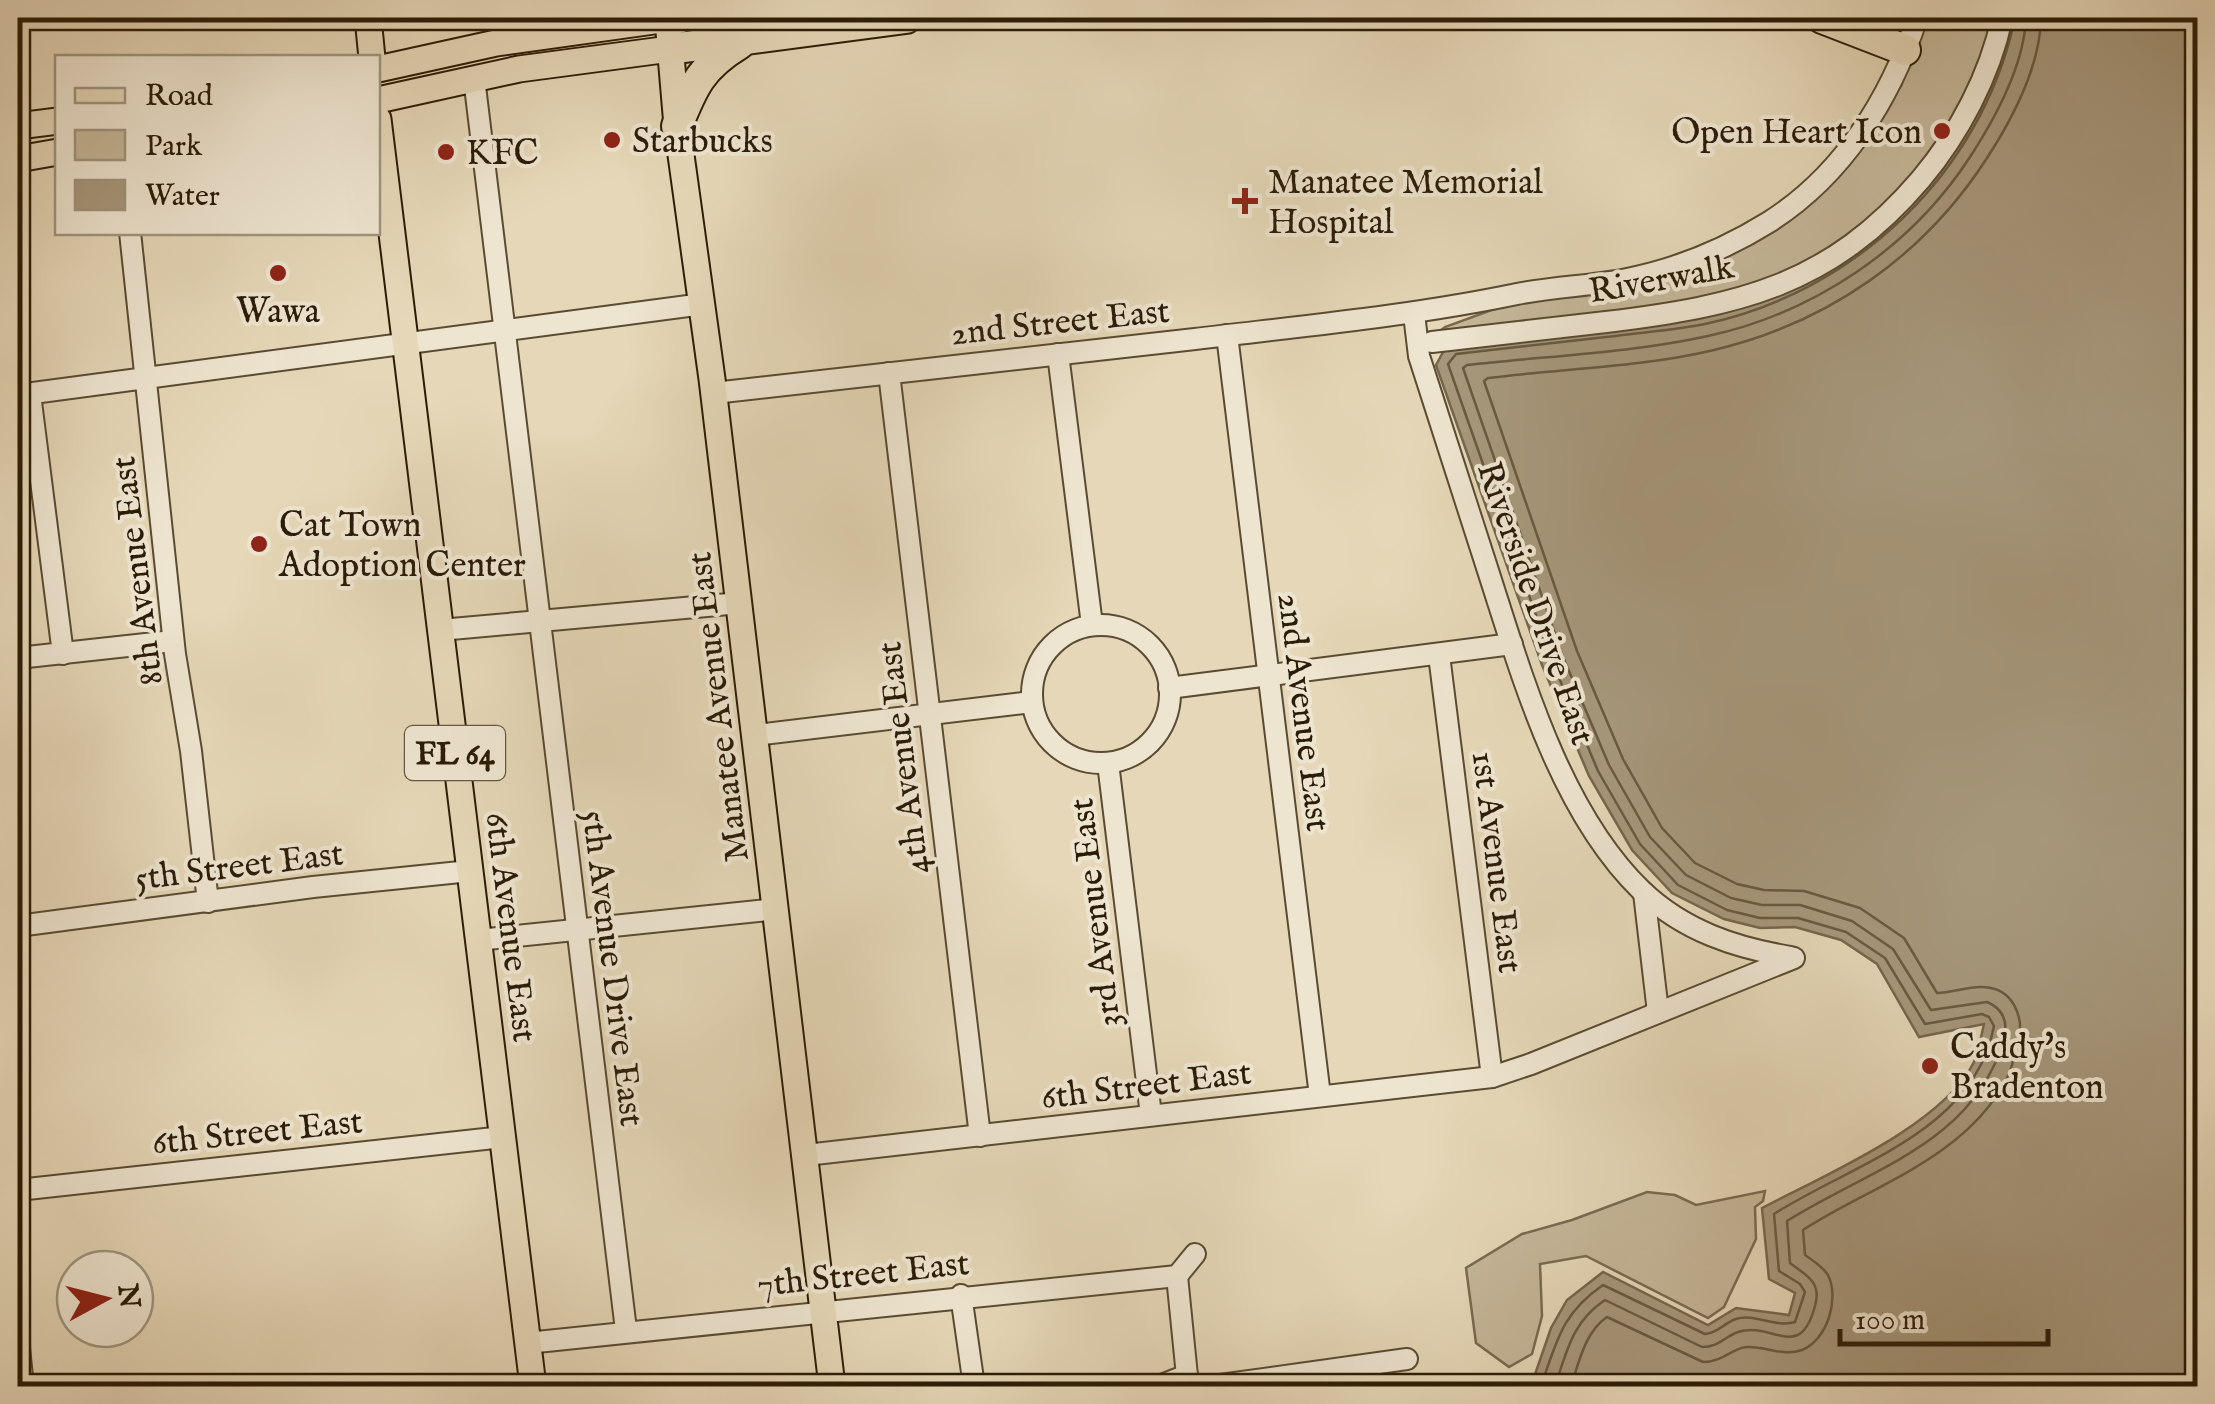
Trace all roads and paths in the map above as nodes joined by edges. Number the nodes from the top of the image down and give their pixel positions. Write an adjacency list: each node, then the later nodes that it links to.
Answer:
1 (368, 18): 10 (main road)
2 (679, 18): 7 (highway)
3 (906, 18): 8 (highway)
4 (1822, 18): 9 (highway)
5 (1916, 18): 9 (street, 2nd Street East)
6 (2002, 18): 25 (street, Riverwalk)
7 (669, 28): 8 (highway); 11 (main road); 12 (main road); 16 (main road, Manatee Avenue East)
8 (746, 40): 16 (highway)
9 (1905, 50): 22 (street, 2nd Street East)
10 (372, 55)
11 (380, 69)
12 (474, 78): 13 (main road); 23 (street, 5th Avenue Drive East)
13 (380, 100)
14 (55, 121): 15 (main road)
15 (18, 126)
16 (677, 126): 21 (main road, Manatee Avenue East)
17 (380, 136): 26 (main road, 6th Avenue East / FL 64)
18 (55, 152): 19 (main road)
19 (18, 158)
20 (130, 235): 29 (street, 8th Avenue East)
21 (703, 304): 23 (street); 30 (main road, Manatee Avenue East)
22 (1414, 314): 24 (street, 2nd Street East); 37 (street, Riverside Drive East)
23 (504, 329): 26 (street); 33 (street, 5th Avenue Drive East)
24 (1227, 335): 27 (street, 2nd Street East); 41 (street, 2nd Avenue East)
25 (1432, 342)
26 (404, 344): 29 (street); 35 (main road, 6th Avenue East / FL 64)
27 (1058, 354): 28 (street, 2nd Street East); 34 (street)
28 (888, 373): 30 (street, 2nd Street East); 44 (street, 4th Avenue East)
29 (146, 378): 31 (street); 36 (street, 8th Avenue East)
30 (714, 393): 32 (main road, Manatee Avenue East)
31 (24, 394): 38 (street)
32 (740, 603): 33 (street); 45 (main road, Manatee Avenue East)
33 (539, 620): 35 (street); 52 (street, 5th Avenue Drive East)
34 (1092, 625): 42 (street); 43 (street)
35 (440, 630): 47 (main road, 6th Avenue East / FL 64)
36 (173, 641): 38 (street); 49 (street, 8th Avenue East)
37 (1512, 644): 39 (street); 48 (street, Riverside Drive East)
38 (63, 654): 40 (street)
39 (1438, 655): 41 (street); 56 (street, 1st Avenue East)
40 (18, 658)
41 (1268, 674): 42 (street); 57 (street, 2nd Avenue East)
42 (1170, 688): 46 (street, 3rd Avenue East)
43 (1032, 702): 44 (street); 46 (street, 3rd Avenue East)
44 (929, 714): 45 (street); 59 (street, 4th Avenue East)
45 (756, 735): 50 (main road, Manatee Avenue East)
46 (1108, 764): 58 (street, 3rd Avenue East)
47 (470, 871): 49 (street, 5th Street East); 53 (main road, 6th Avenue East / FL 64)
48 (1644, 892): 54 (street, Riverside Drive East); 55 (street)
49 (208, 902): 51 (street, 5th Street East)
50 (777, 909): 52 (street); 61 (main road, Manatee Avenue East)
51 (18, 926)
52 (576, 930): 53 (street); 67 (street, 5th Avenue Drive East)
53 (478, 940): 60 (main road, 6th Avenue East / FL 64)
54 (1794, 958): 55 (street, 6th Street East)
55 (1658, 1012): 56 (street, 6th Street East)
56 (1492, 1077): 57 (street, 6th Street East)
57 (1320, 1096): 58 (street, 6th Street East)
58 (1151, 1115): 59 (street, 6th Street East)
59 (980, 1136): 61 (street, 6th Street East)
60 (503, 1137): 62 (street, 6th Street East); 69 (main road, 6th Avenue East / FL 64)
61 (806, 1156): 66 (main road, Manatee Avenue East)
62 (18, 1190)
63 (1195, 1254): 64 (street)
64 (1177, 1276): 65 (street, 7th Street East); 71 (street)
65 (961, 1296): 66 (street, 7th Street East); 75 (street)
66 (824, 1310): 67 (street, 7th Street East); 74 (main road, Manatee Avenue East)
67 (626, 1330): 69 (street, 7th Street East)
68 (18, 1338): 72 (street)
69 (527, 1343): 73 (main road, 6th Avenue East / FL 64)
70 (1407, 1360): 77 (street)
71 (1187, 1381): 76 (street)
72 (23, 1386)
73 (533, 1386)
74 (832, 1386)
75 (974, 1386)
76 (1159, 1386)
77 (1213, 1386)

